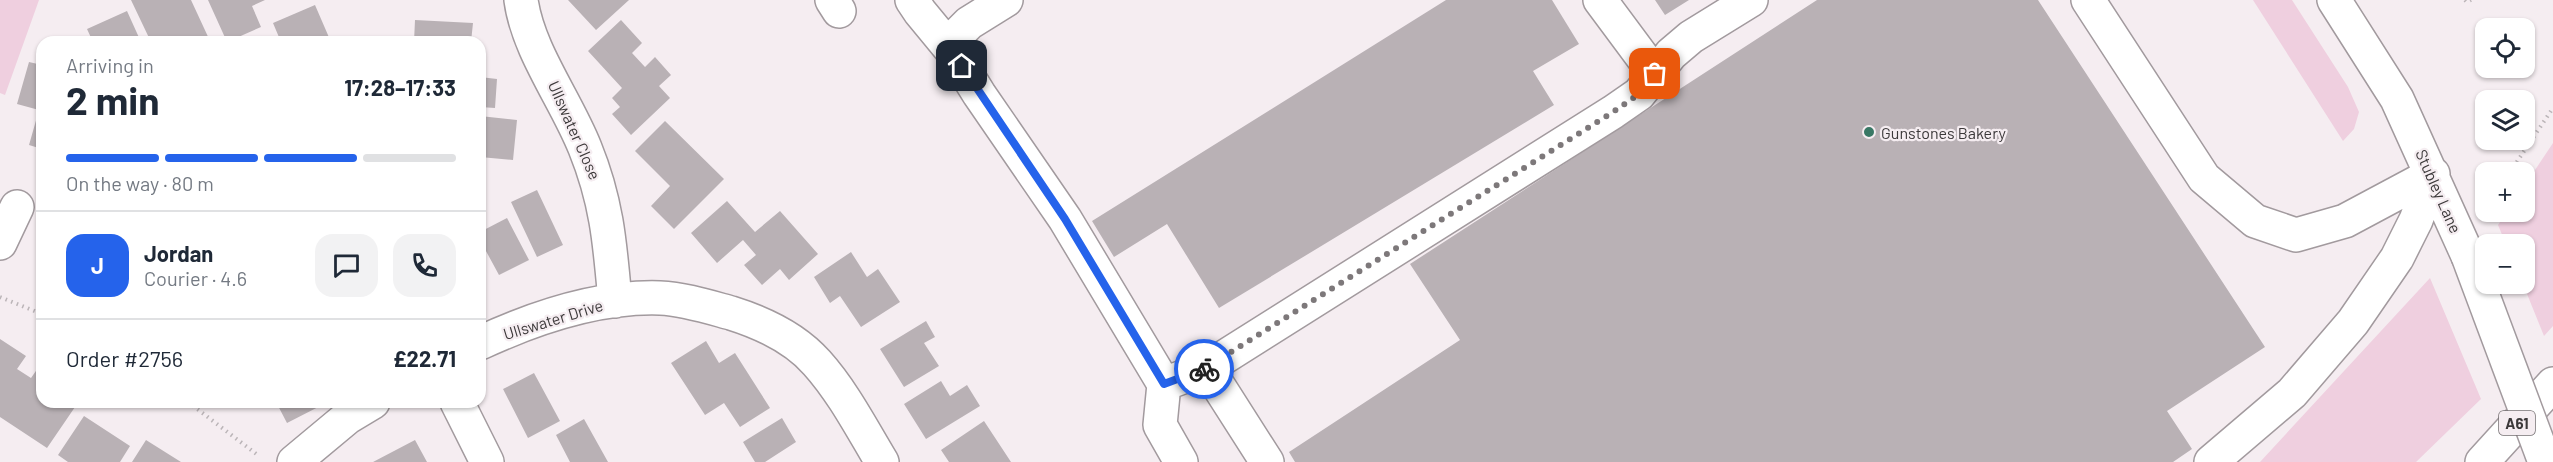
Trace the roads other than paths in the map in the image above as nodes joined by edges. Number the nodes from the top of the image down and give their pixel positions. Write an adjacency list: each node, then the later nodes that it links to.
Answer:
1 (521, 0): 13 (main road, Ullswater Close)
2 (912, 0): 8 (main road)
3 (1006, 0): 8 (main road)
4 (1600, 0): 9 (main road)
5 (1750, 0): 9 (main road)
6 (2088, 0): 10 (main road)
7 (2334, 0): 10 (main road, Stubley Lane)
8 (953, 52): 16 (main road)
9 (1655, 74): 15 (main road)
10 (2433, 174): 25 (main road); 27 (main road, Stubley Lane, bridge)
11 (17, 207): 12 (main road)
12 (0, 243)
13 (615, 301): 14 (main road, Ullswater Drive); 22 (main road, Ullswater Drive)
14 (486, 340)
15 (1207, 368): 16 (main road); 24 (main road)
16 (1164, 384): 23 (main road)
17 (2553, 384): 26 (main road, A61)
18 (363, 408): 20 (main road)
19 (460, 408): 21 (main road)
20 (294, 462)
21 (487, 462)
22 (882, 462)
23 (1180, 462)
24 (1267, 462)
25 (2211, 462)
26 (2482, 462)
27 (2545, 462)

